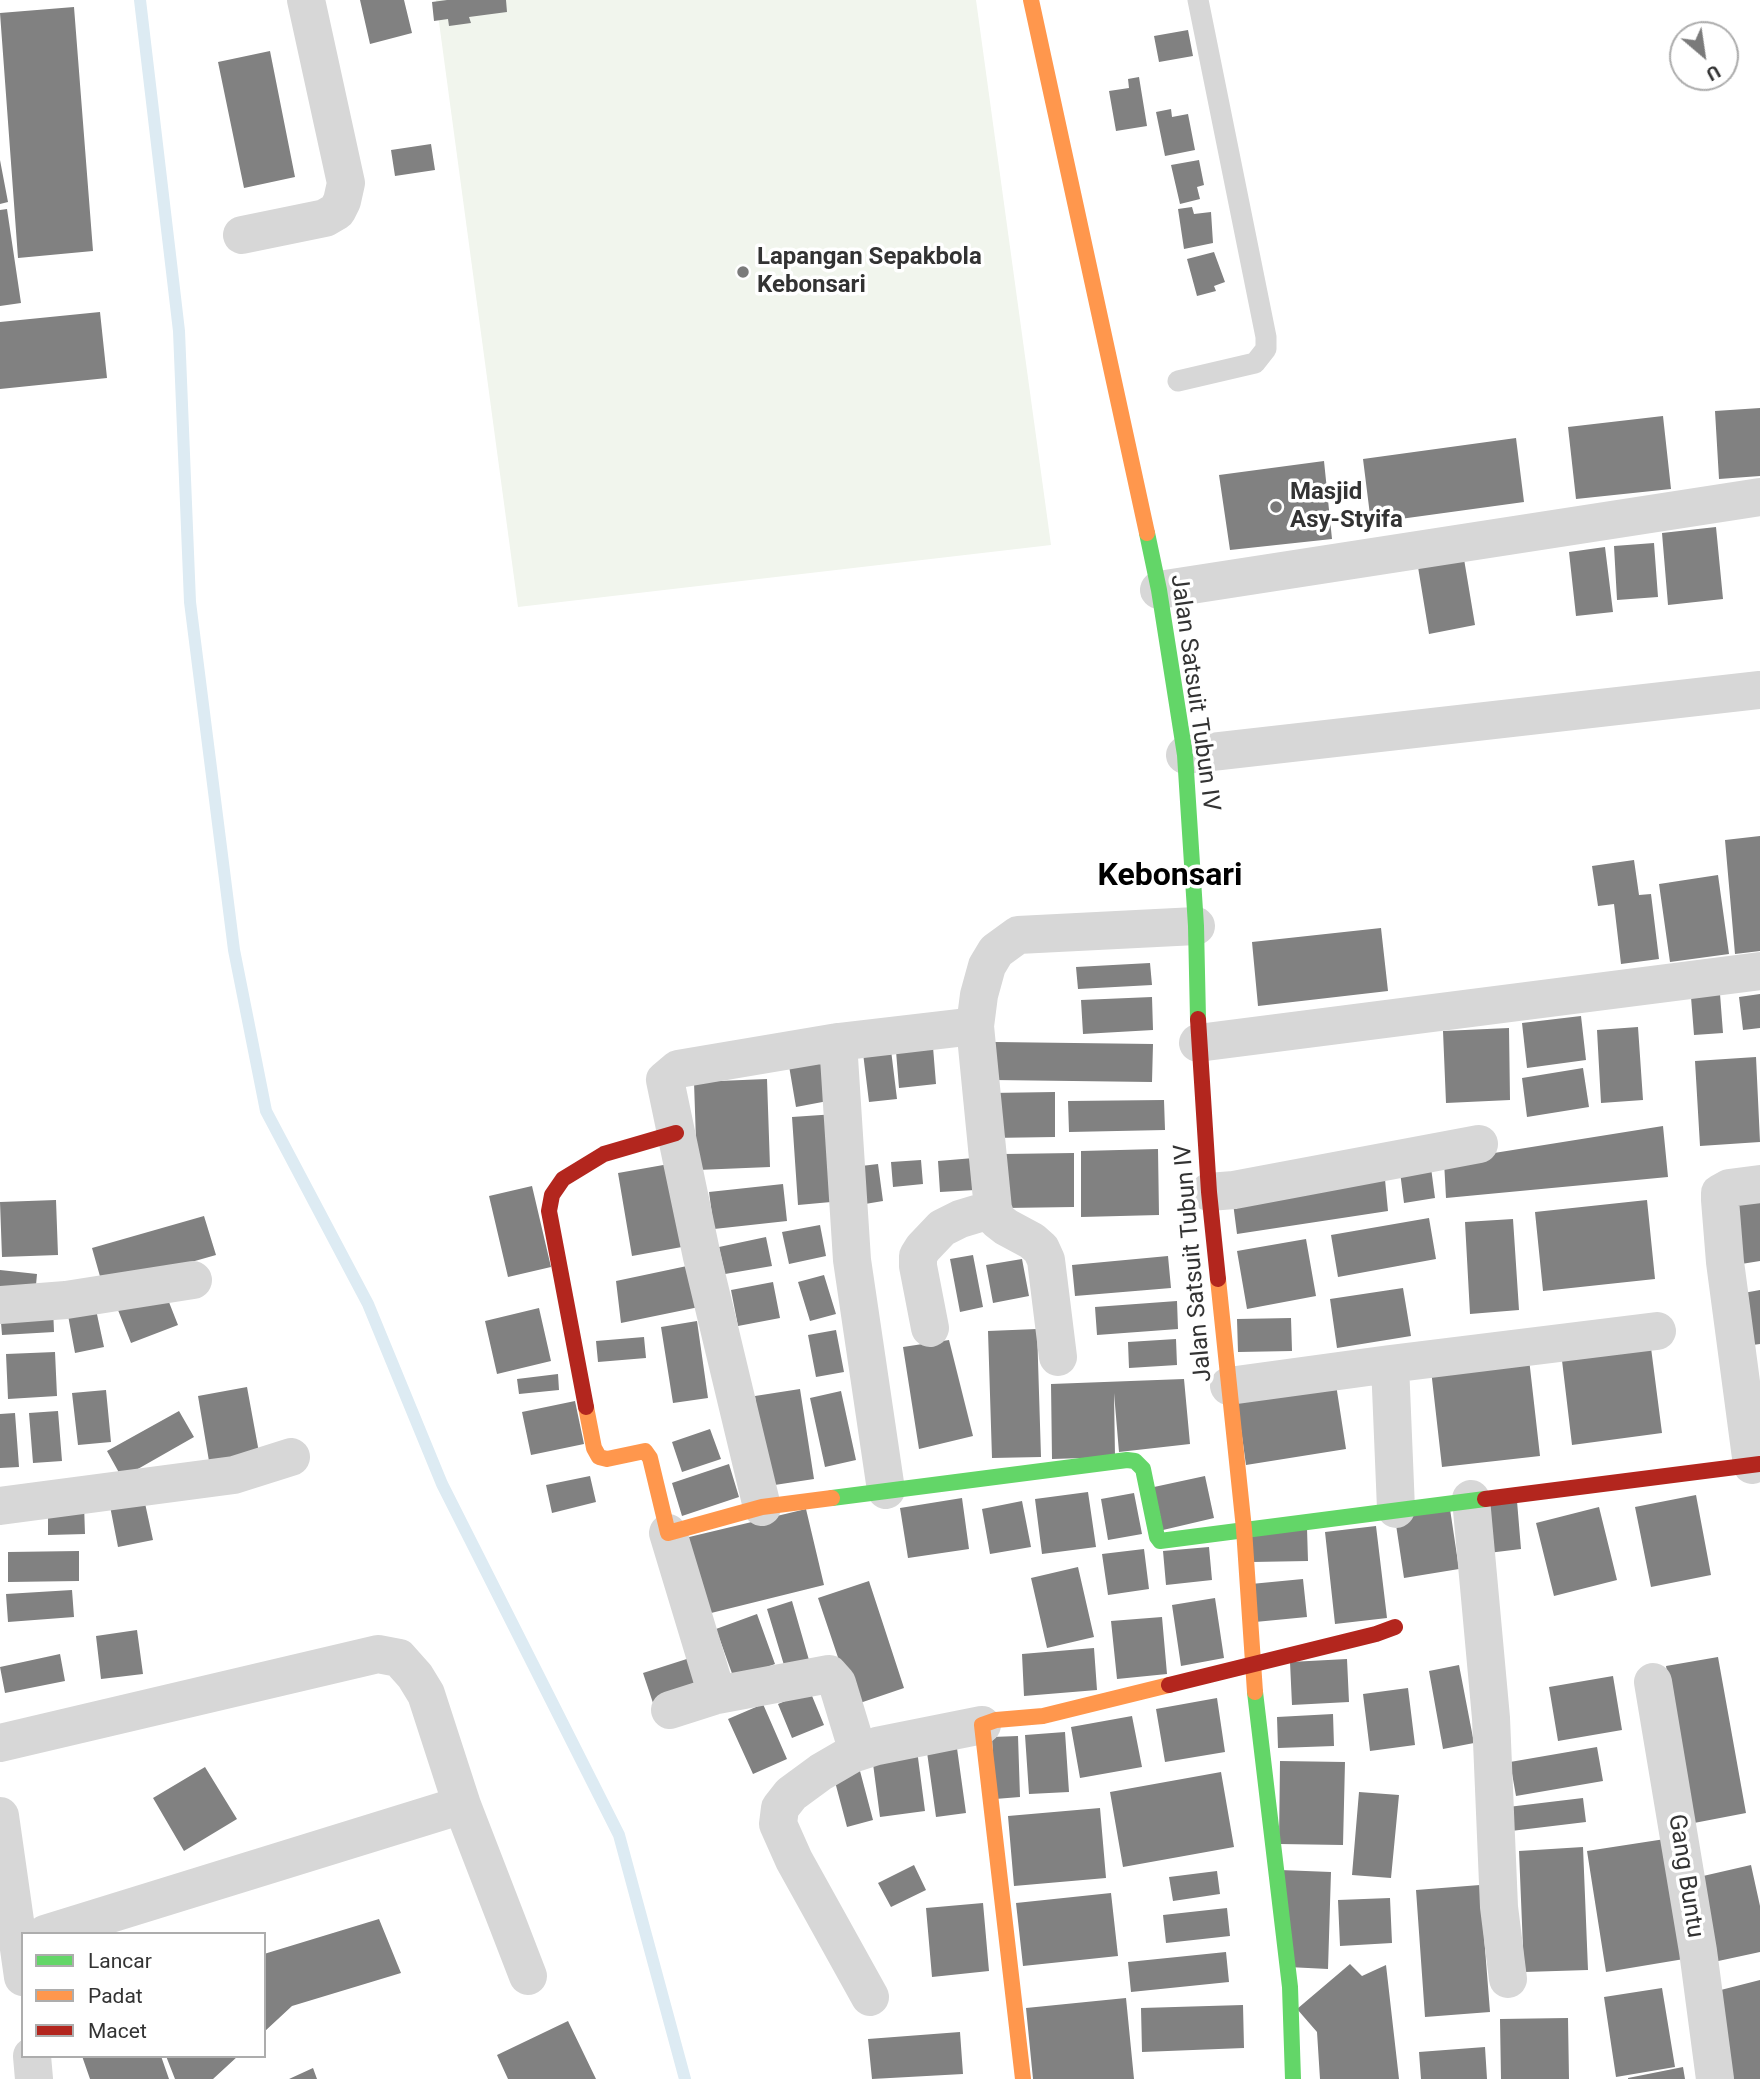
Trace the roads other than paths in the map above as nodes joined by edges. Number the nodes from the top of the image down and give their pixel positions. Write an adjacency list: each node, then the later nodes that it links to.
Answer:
1 (306, 0): 4 (street)
2 (1031, 0): 7 (street, Jalan Satsuit Tubun IV)
3 (1198, 0): 5 (lane)
4 (242, 235)
5 (1178, 381)
6 (1760, 497): 7 (street)
7 (1159, 590): 9 (street, Jalan Satsuit Tubun IV)
8 (1760, 690): 9 (street)
9 (1185, 755): 10 (street, Jalan Satsuit Tubun IV)
10 (1196, 926): 12 (street); 14 (street, Jalan Satsuit Tubun IV)
11 (1760, 971): 14 (street)
12 (975, 1026): 13 (street); 19 (street)
13 (838, 1042): 15 (street); 29 (street)
14 (1198, 1043): 18 (street, Jalan Satsuit Tubun IV)
15 (676, 1133): 32 (street); 35 (street)
16 (1479, 1144): 18 (street)
17 (1760, 1184): 28 (street)
18 (1209, 1192): 26 (street, Jalan Satsuit Tubun IV)
19 (993, 1209): 22 (street); 24 (street)
20 (193, 1280): 21 (street)
21 (0, 1306)
22 (930, 1328)
23 (1657, 1331): 25 (street)
24 (1058, 1357)
25 (1390, 1364): 26 (street); 33 (street)
26 (1229, 1386): 34 (street, Jalan Satsuit Tubun IV)
27 (291, 1457): 31 (street)
28 (1756, 1465): 30 (street)
29 (886, 1490): 32 (street); 34 (street)
30 (1471, 1499): 33 (street); 49 (street)
31 (0, 1506)
32 (762, 1507): 35 (street)
33 (1396, 1509): 34 (street)
34 (1244, 1529): 37 (street, Jalan Satsuit Tubun IV)
35 (668, 1533): 39 (street)
36 (1395, 1627): 37 (street)
37 (1252, 1664): 41 (street); 55 (street, Jalan Satsuit Tubun IV)
38 (1653, 1682): 52 (street, Gang Buntu)
39 (717, 1695): 40 (street); 43 (street)
40 (670, 1710)
41 (982, 1726): 43 (street); 54 (street)
42 (0, 1743): 44 (street)
43 (858, 1752): 50 (street)
44 (462, 1805): 47 (street); 48 (street)
45 (0, 1816): 46 (street)
46 (24, 1932)
47 (76, 1932)
48 (528, 1976)
49 (1508, 1979)
50 (870, 1997)
51 (32, 2058): 53 (street)
52 (1714, 2075)
53 (34, 2079)
54 (1023, 2079)
55 (1293, 2079)

